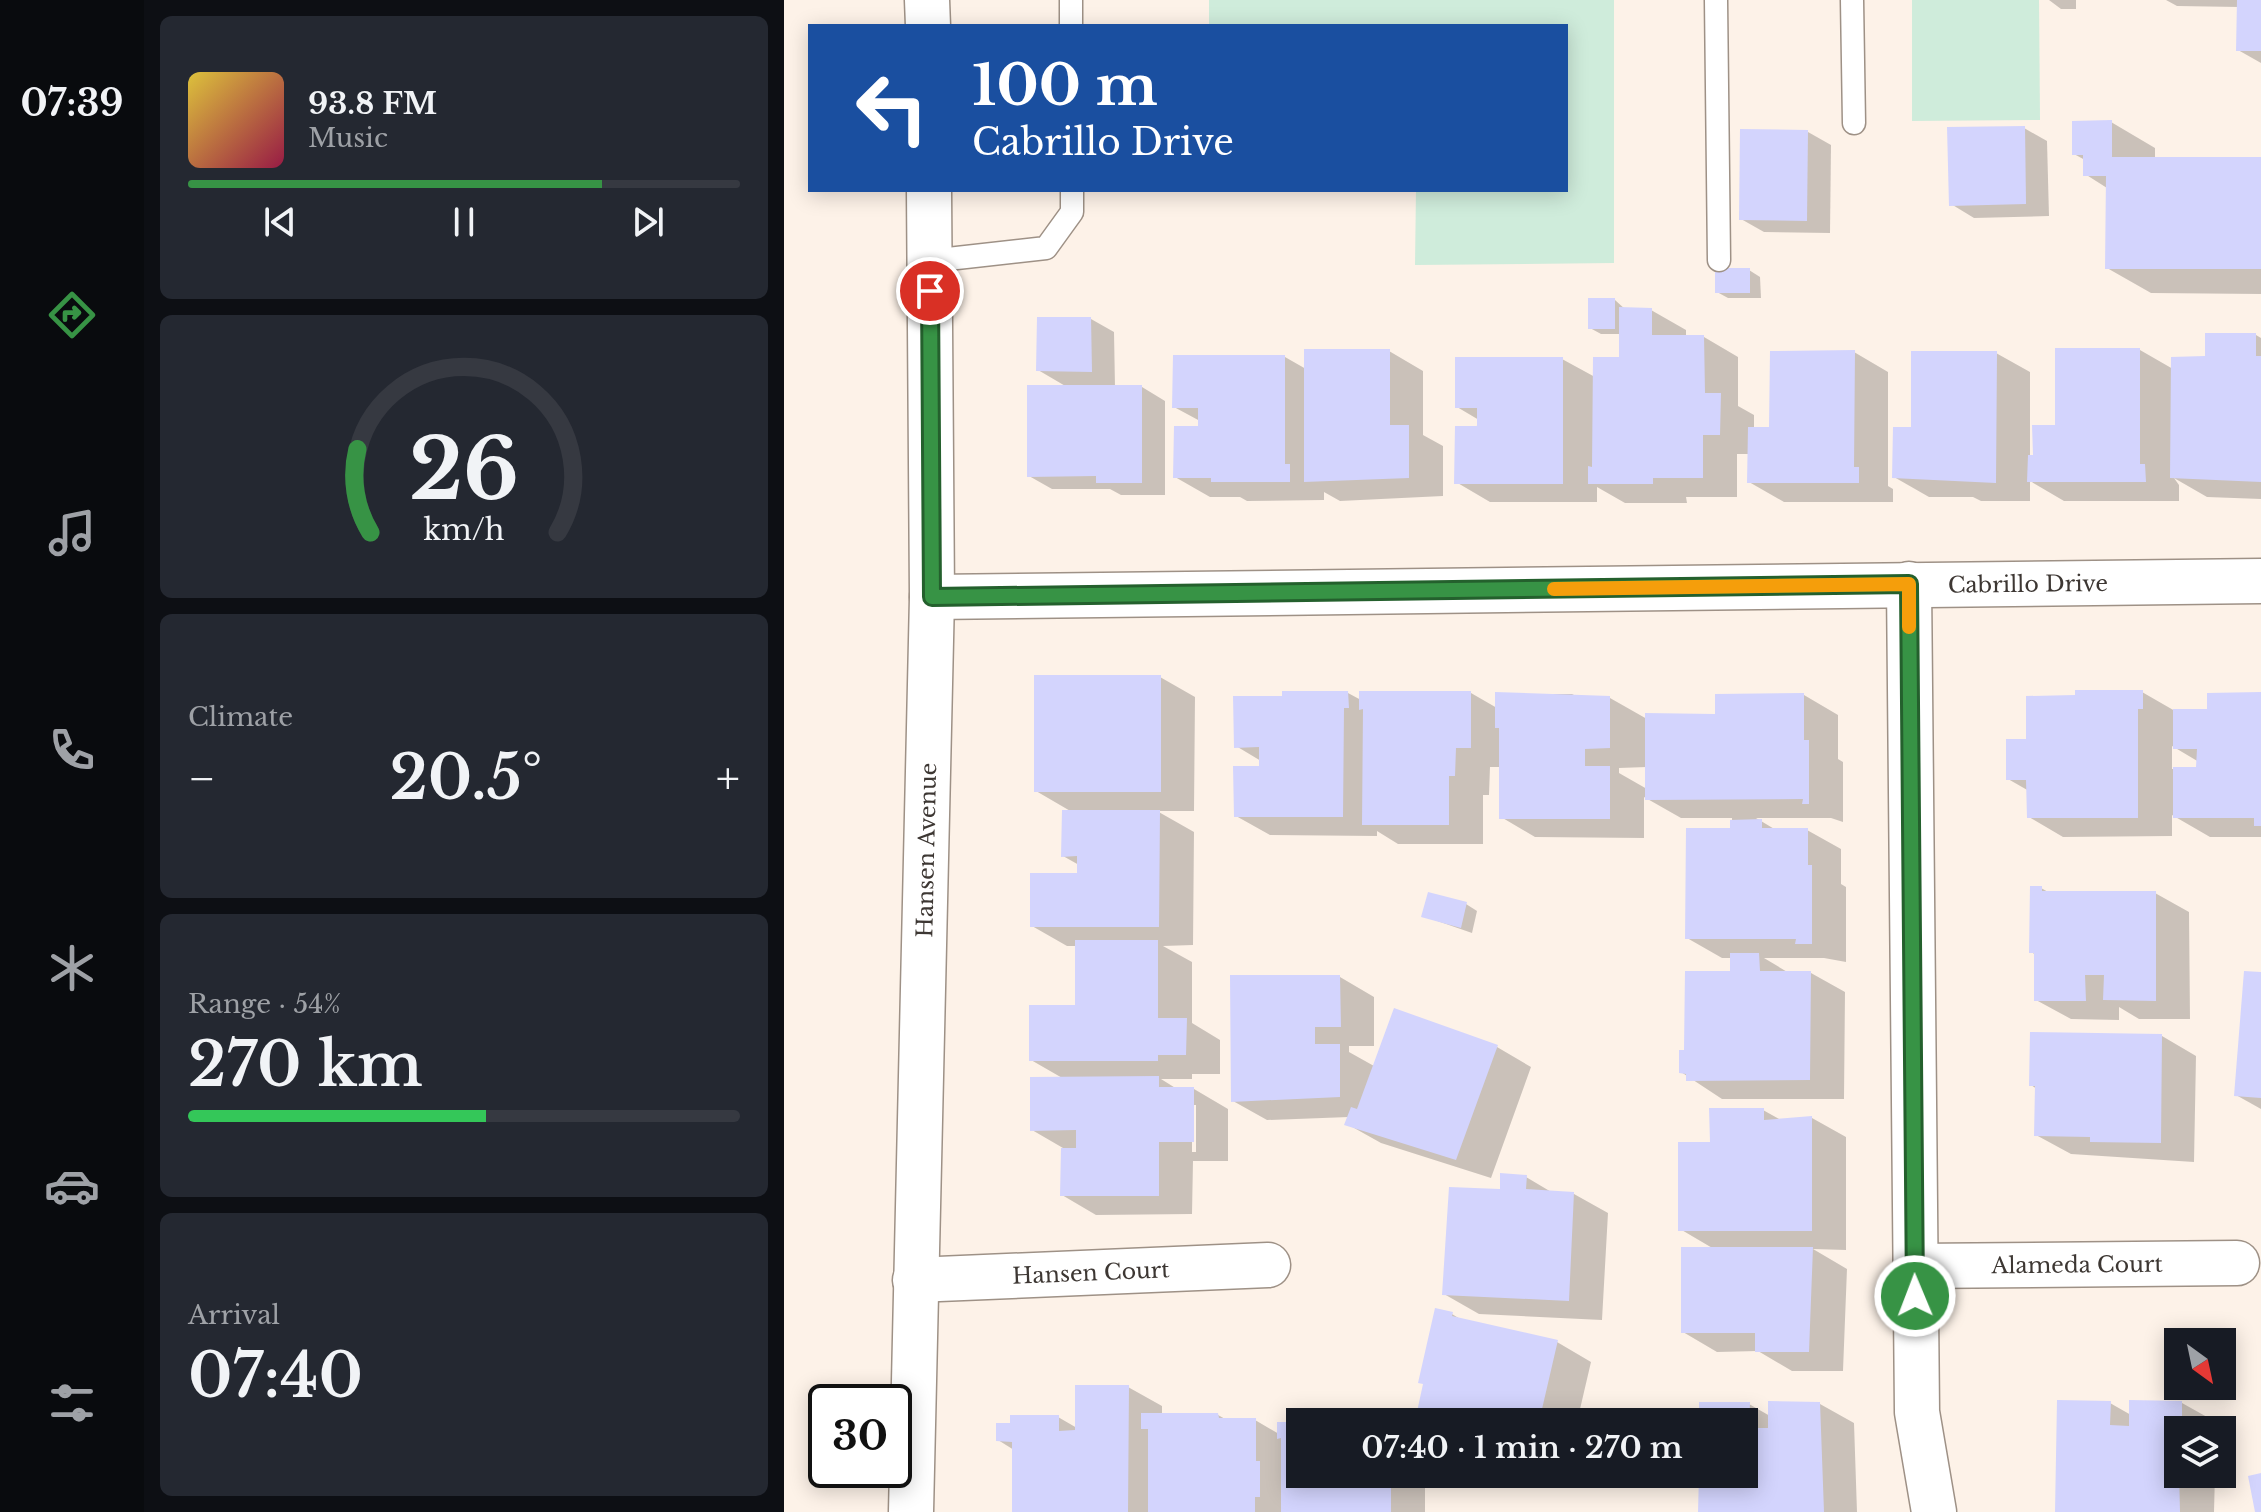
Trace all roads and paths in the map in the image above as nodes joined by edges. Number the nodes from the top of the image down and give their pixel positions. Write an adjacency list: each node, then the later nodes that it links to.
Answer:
1 (927, 0): 5 (street)
2 (1071, 0): 6 (lane)
3 (1716, 0): 10 (lane)
4 (1852, 0): 7 (lane)
5 (928, 24)
6 (1071, 24)
7 (1854, 123)
8 (929, 192): 11 (street, Hansen Avenue)
9 (1072, 192): 11 (lane)
10 (1719, 260)
11 (930, 261): 14 (street, Hansen Avenue)
12 (2261, 581): 13 (street, Cabrillo Drive)
13 (1909, 584): 14 (street, Cabrillo Drive); 17 (street)
14 (932, 597): 18 (street, Hansen Avenue)
15 (2237, 1263): 17 (street, Alameda Court)
16 (1268, 1265): 18 (street, Hansen Court)
17 (1915, 1266): 20 (street)
18 (915, 1280): 19 (street, Hansen Avenue)
19 (911, 1512)
20 (1934, 1512)

